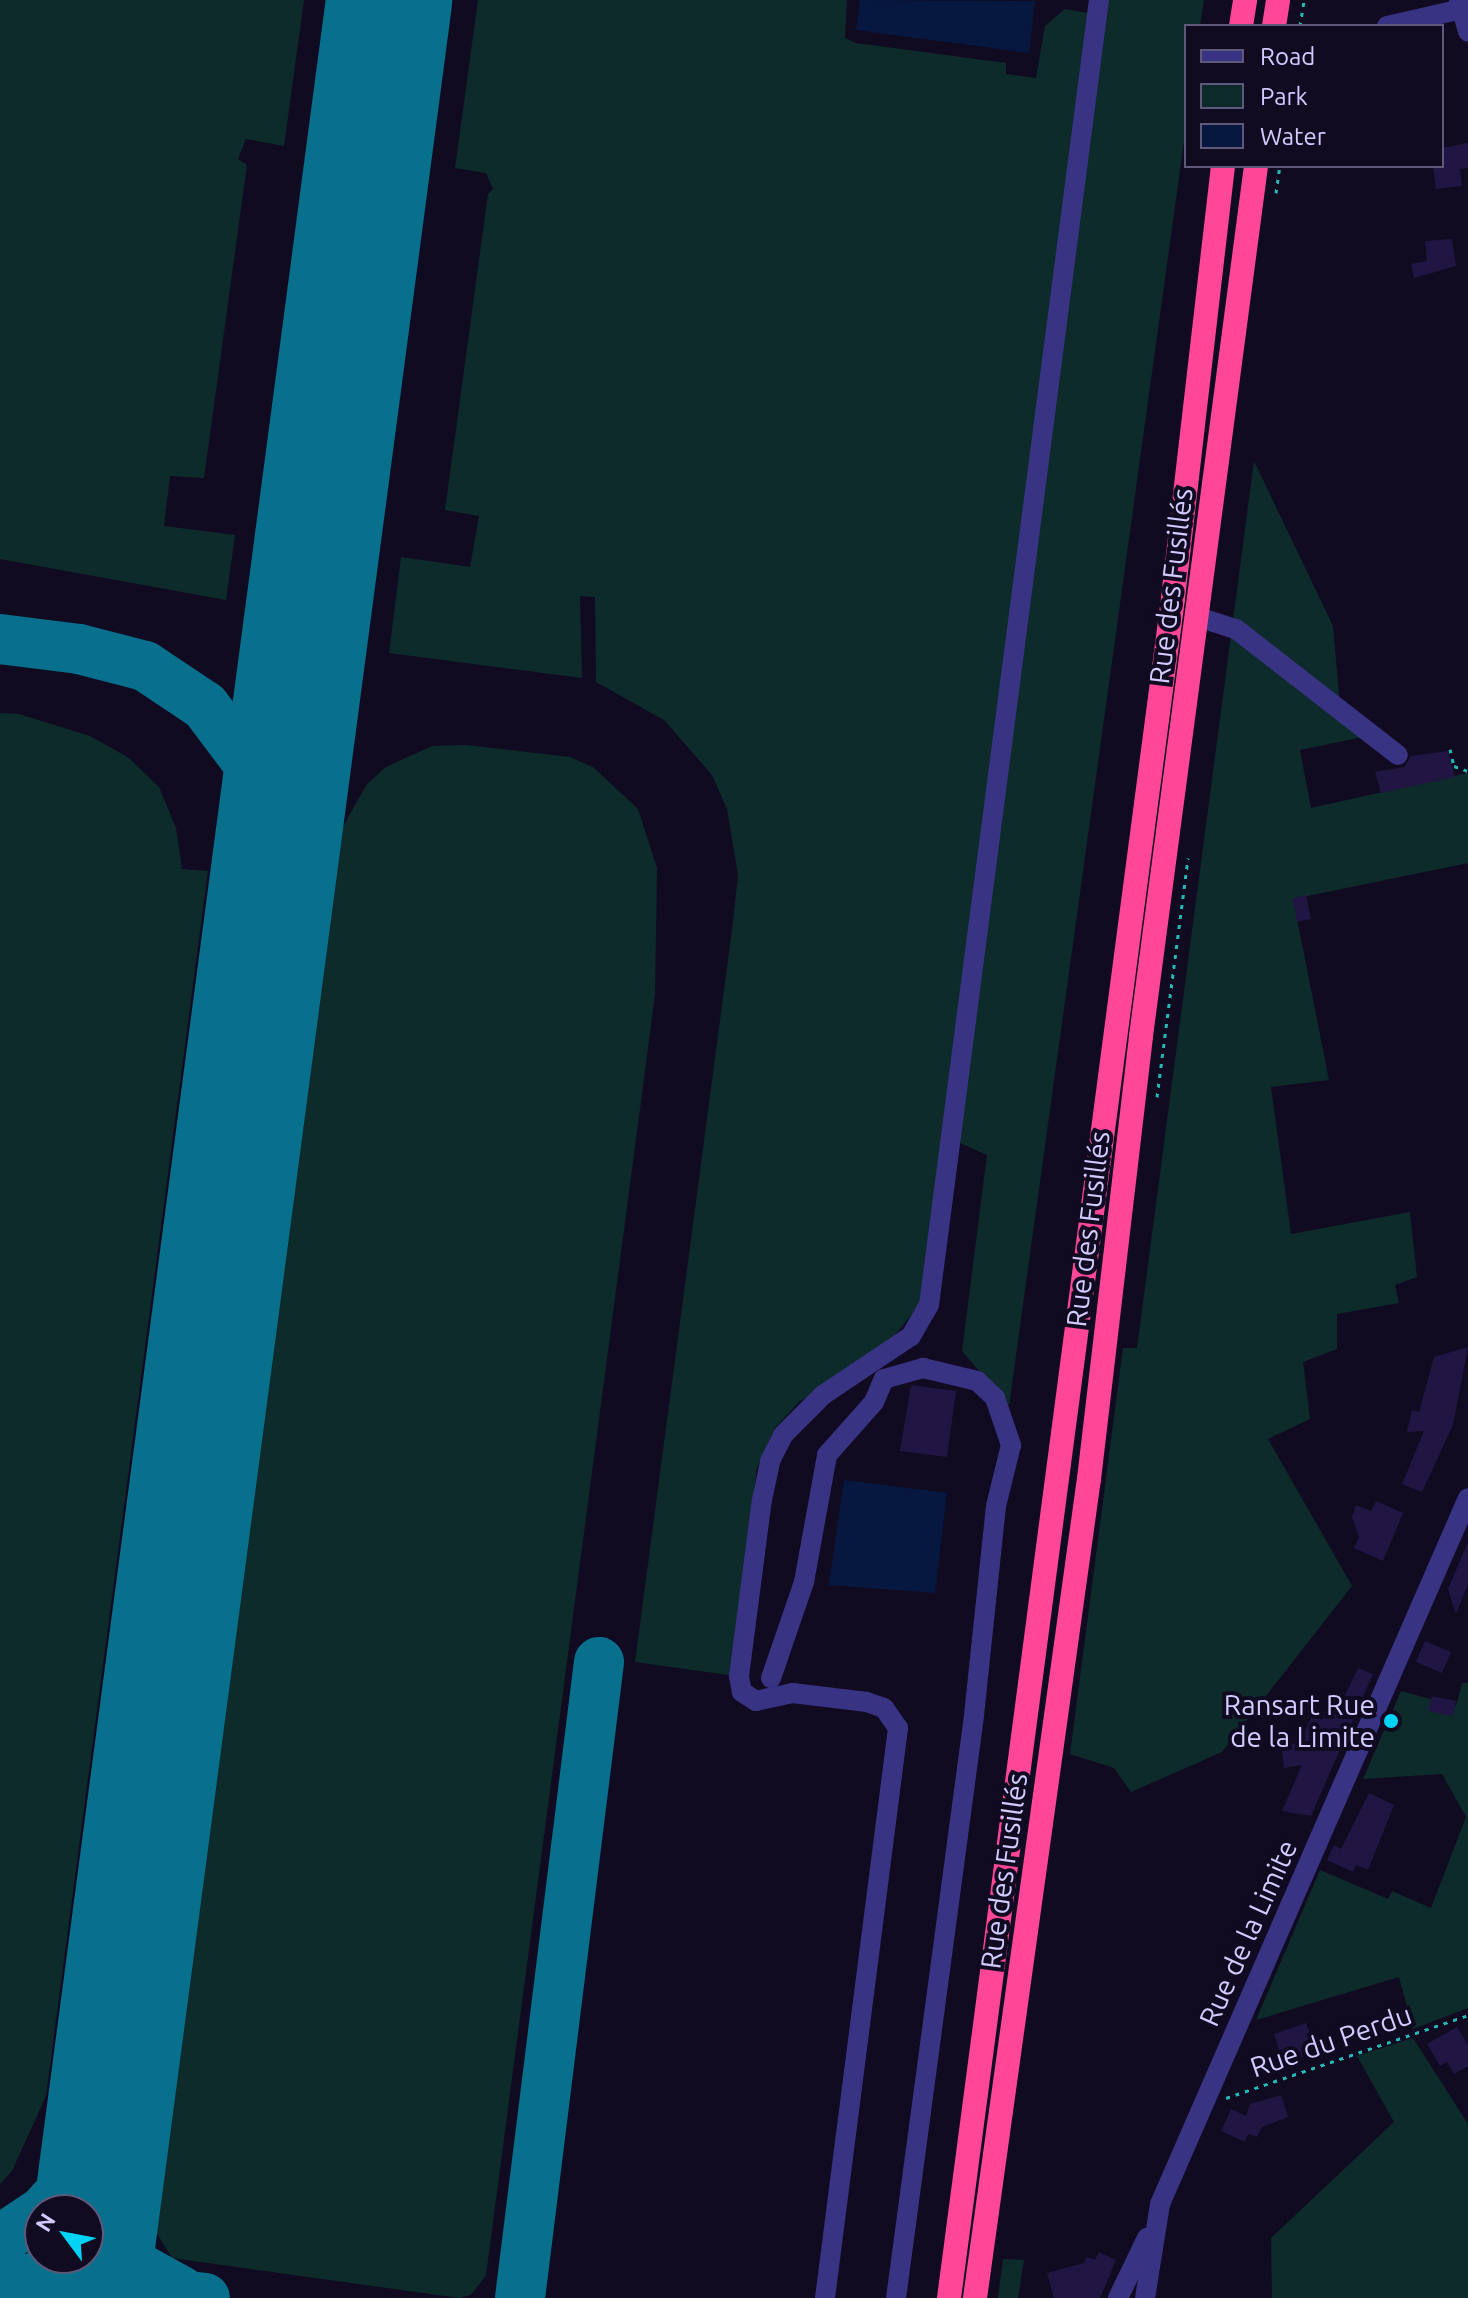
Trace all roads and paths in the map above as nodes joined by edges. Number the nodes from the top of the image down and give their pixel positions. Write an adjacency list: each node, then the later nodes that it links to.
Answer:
1 (1099, 0): 17 (street)
2 (1245, 0): 6 (highway)
3 (1278, 0): 7 (highway)
4 (1304, 0): 8 (path)
5 (1461, 4): 9 (street); 10 (street)
6 (1241, 24)
7 (1274, 24)
8 (1300, 24)
9 (1394, 24)
10 (1468, 32)
11 (1223, 168): 25 (highway, Rue des Fusillés)
12 (1256, 168): 13 (highway, Rue des Fusillés)
13 (1198, 617): 15 (street); 26 (highway, Rue des Fusillés)
14 (1450, 749): 16 (path)
15 (1398, 755)
16 (1468, 771)
17 (879, 1371): 19 (street); 23 (street); 24 (street)
18 (1468, 1498): 21 (street, Rue de la Limite)
19 (771, 1678)
20 (1468, 2015): 21 (path, Rue du Perdu)
21 (1207, 2096): 22 (street, Rue de la Limite)
22 (1155, 2223): 27 (street, Rue de la Limite); 28 (street, Rue de la Limite)
23 (825, 2298)
24 (896, 2298)
25 (949, 2298)
26 (975, 2298)
27 (1118, 2298)
28 (1145, 2298)

